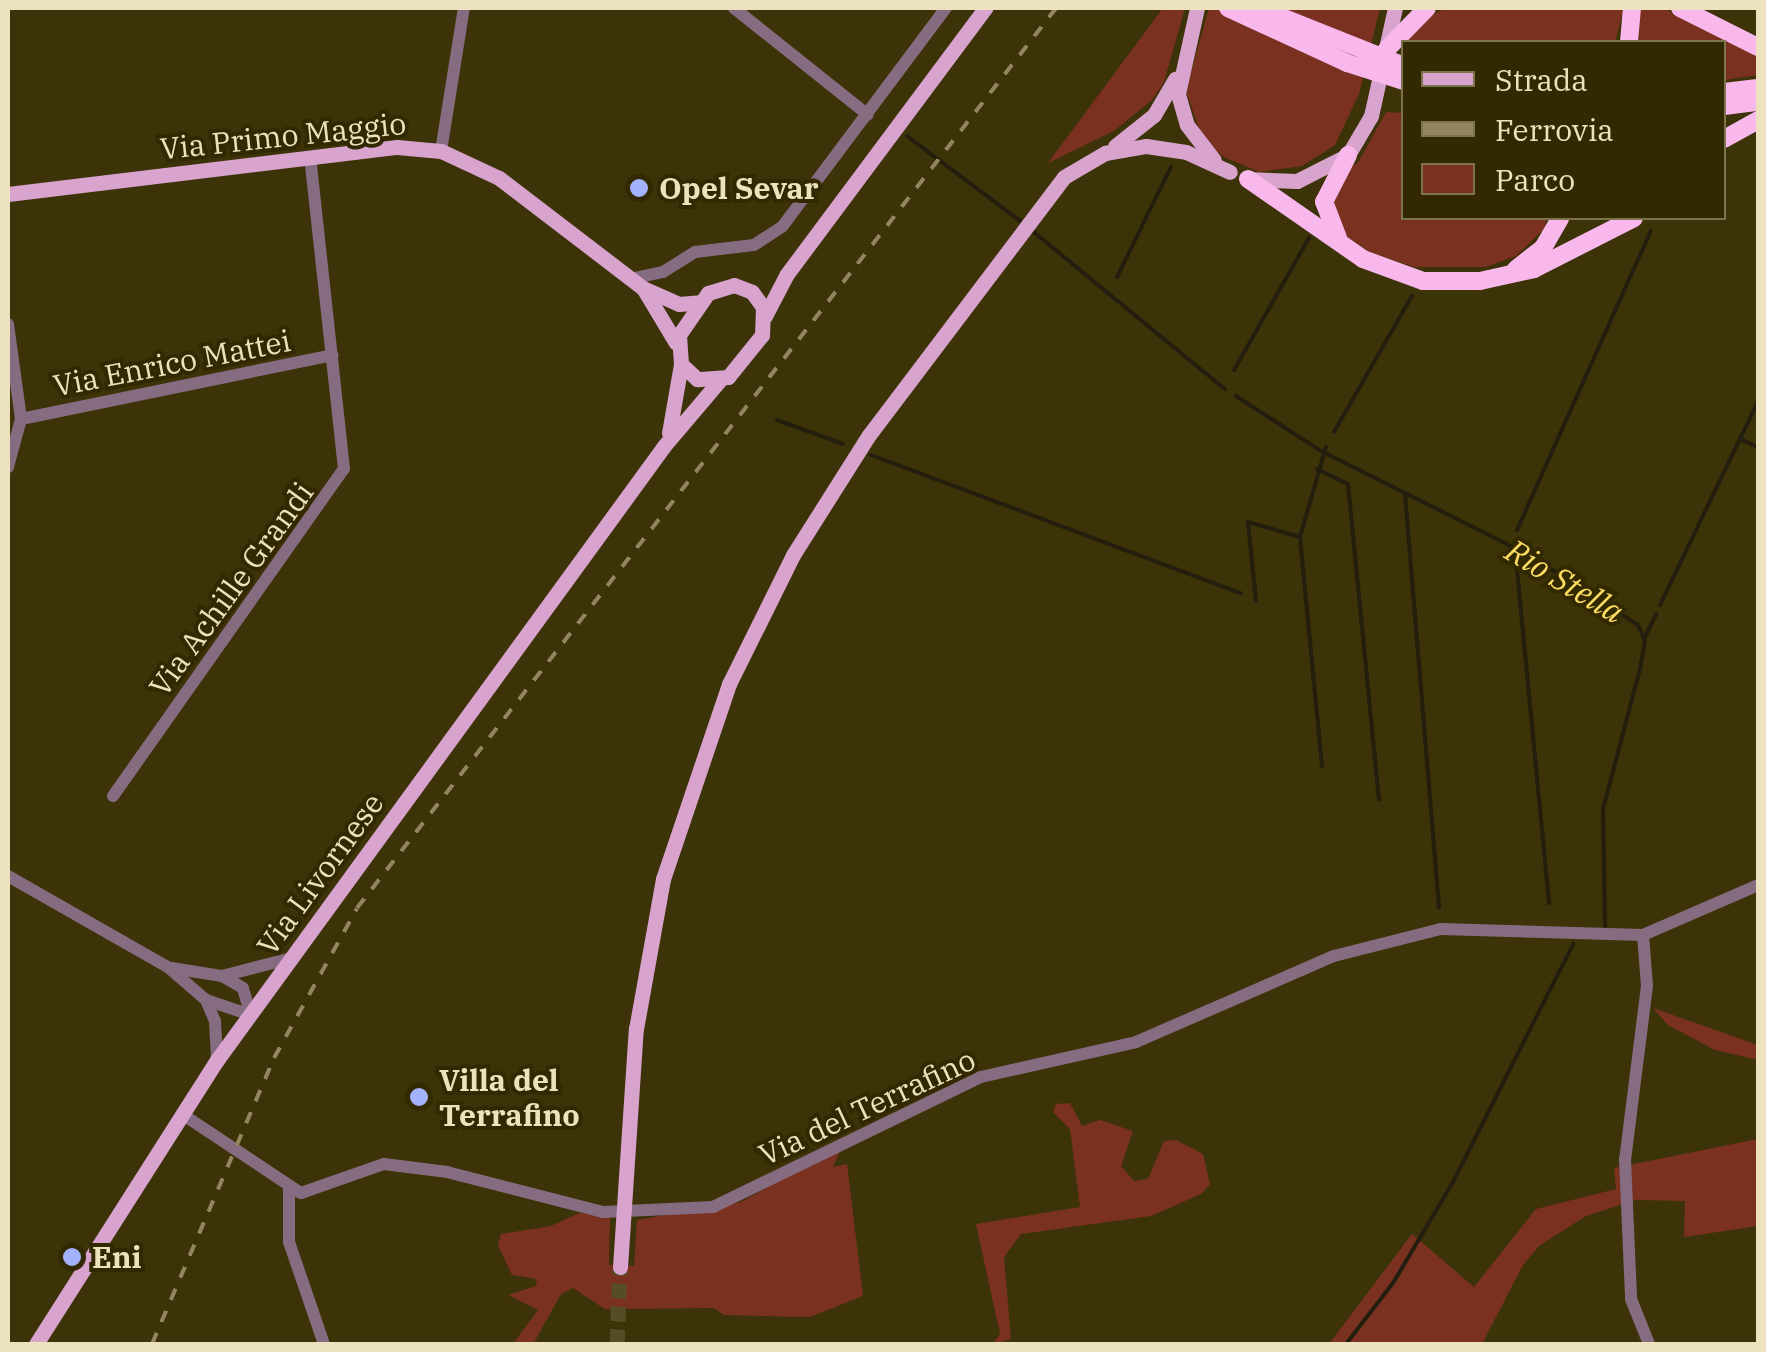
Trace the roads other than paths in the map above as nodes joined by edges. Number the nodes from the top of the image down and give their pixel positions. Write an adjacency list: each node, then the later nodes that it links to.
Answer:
1 (464, 8): 25 (street)
2 (734, 8): 22 (street)
3 (946, 8): 22 (street)
4 (985, 8): 35 (main road, Via Livornese)
5 (1198, 8): 16 (main road)
6 (1228, 8): 17 (highway)
7 (1259, 8): 15 (highway)
8 (1395, 8): 14 (main road)
9 (1427, 8): 14 (highway)
10 (1632, 8): 12 (highway)
11 (1680, 8): 13 (highway)
12 (1629, 40)
13 (1758, 48)
14 (1387, 49): 27 (main road)
15 (1401, 65)
16 (1179, 70): 26 (main road); 29 (main road)
17 (1401, 80)
18 (1758, 88): 19 (highway)
19 (1726, 92)
20 (1758, 102): 21 (highway)
21 (1726, 106)
22 (868, 114): 34 (street)
23 (1758, 120): 24 (highway)
24 (1726, 138)
25 (441, 152): 28 (main road, Via Primo Maggio); 37 (main road, Via Primo Maggio)
26 (1105, 153): 29 (main road); 62 (main road)
27 (1348, 155): 29 (main road); 33 (highway)
28 (310, 158): 30 (main road, Via Primo Maggio); 44 (street, Via Achille Grandi)
29 (1239, 175): 33 (highway)
30 (8, 194)
31 (1559, 220): 36 (highway)
32 (1630, 220): 36 (highway)
33 (1352, 253): 36 (highway)
34 (663, 272): 37 (street); 39 (street)
35 (787, 274): 38 (main road); 41 (main road, Via Livornese)
36 (1490, 279)
37 (636, 283): 39 (main road, Via Primo Maggio); 43 (main road, Via Primo Maggio)
38 (744, 288): 40 (main road); 41 (main road)
39 (662, 297): 40 (main road, Via Primo Maggio)
40 (700, 302): 43 (main road)
41 (765, 316): 46 (main road, Via Livornese)
42 (8, 324): 47 (street)
43 (676, 343): 45 (main road, Via Livornese)
44 (333, 355): 47 (street, Via Enrico Mattei); 50 (street, Via Achille Grandi)
45 (680, 364): 46 (main road); 48 (main road, Via Livornese)
46 (720, 380): 48 (main road, Via Livornese)
47 (21, 419): 49 (street)
48 (664, 446): 54 (main road, Via Livornese)
49 (8, 467)
50 (113, 796)
51 (8, 876): 55 (street)
52 (1758, 885): 53 (street, Via del Terrafino)
53 (1643, 935): 61 (street, Via del Terrafino); 65 (street)
54 (292, 958): 56 (street); 58 (main road, Via Livornese)
55 (169, 968): 56 (street); 57 (street)
56 (222, 976): 58 (street)
57 (206, 1000): 58 (street); 59 (street)
58 (251, 1015): 59 (main road, Via Livornese)
59 (217, 1060): 60 (main road, Via Livornese)
60 (182, 1114): 61 (street); 63 (main road, Via Livornese)
61 (289, 1186): 64 (street)
62 (620, 1267)
63 (36, 1344)
64 (324, 1344)
65 (1648, 1344)

